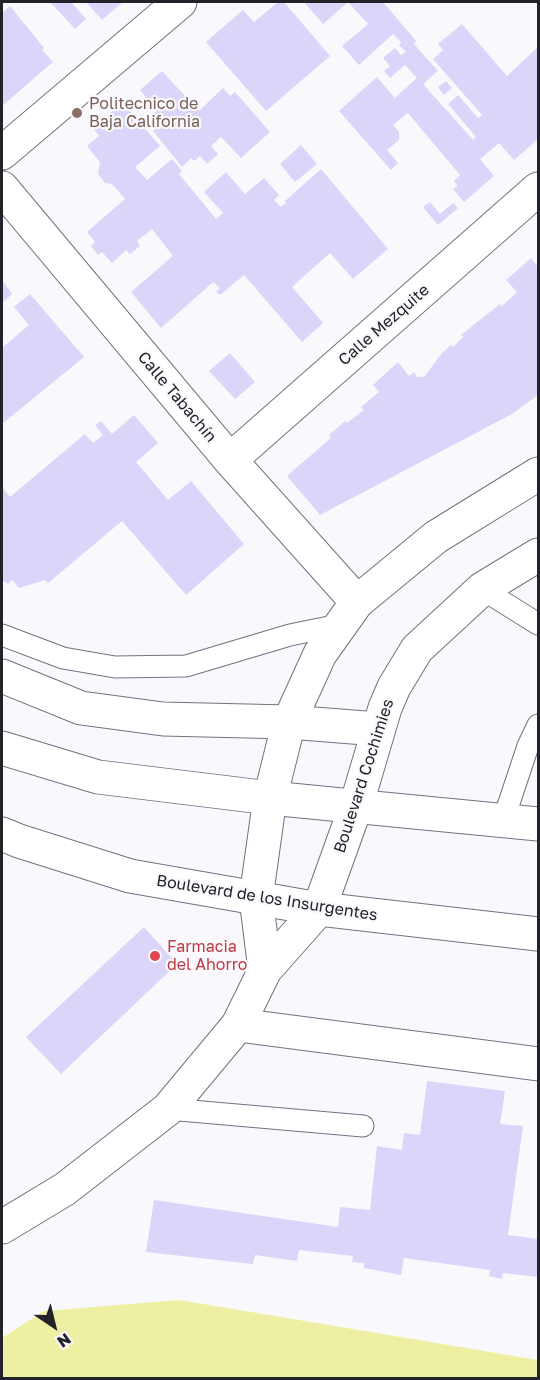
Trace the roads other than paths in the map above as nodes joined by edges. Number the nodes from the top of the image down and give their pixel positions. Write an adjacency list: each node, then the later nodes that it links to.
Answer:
1 (180, 2): 2 (main road)
2 (2, 153)
3 (2, 188): 5 (main road, Calle Tabachín)
4 (538, 189): 5 (main road, Calle Mezquite)
5 (230, 460): 9 (main road, Calle Tabachín)
6 (538, 474): 9 (main road)
7 (538, 555): 8 (main road, Boulevard Cochimies)
8 (482, 589): 10 (lane); 15 (main road, Boulevard Cochimies)
9 (348, 614): 11 (lane); 13 (main road)
10 (538, 624)
11 (2, 635)
12 (2, 676): 13 (main road)
13 (289, 722): 15 (main road); 17 (main road)
14 (538, 725): 19 (lane)
15 (378, 729): 18 (main road, Boulevard Cochimies)
16 (2, 748): 17 (main road)
17 (270, 798): 18 (main road); 22 (main road)
18 (356, 806): 19 (main road); 23 (main road, Boulevard Cochimies)
19 (503, 821): 20 (main road)
20 (538, 824)
21 (2, 834): 22 (main road, Boulevard de los Insurgentes)
22 (256, 898): 23 (main road, Boulevard de los Insurgentes); 25 (main road)
23 (319, 909): 24 (main road, Boulevard de los Insurgentes); 25 (main road, Boulevard Cochimies)
24 (538, 934)
25 (265, 970): 26 (main road, Boulevard Cochimies)
26 (238, 1025): 27 (main road); 28 (main road, Boulevard Cochimies)
27 (538, 1064)
28 (168, 1109): 29 (lane); 30 (main road, Boulevard Cochimies)
29 (363, 1126)
30 (2, 1227)

